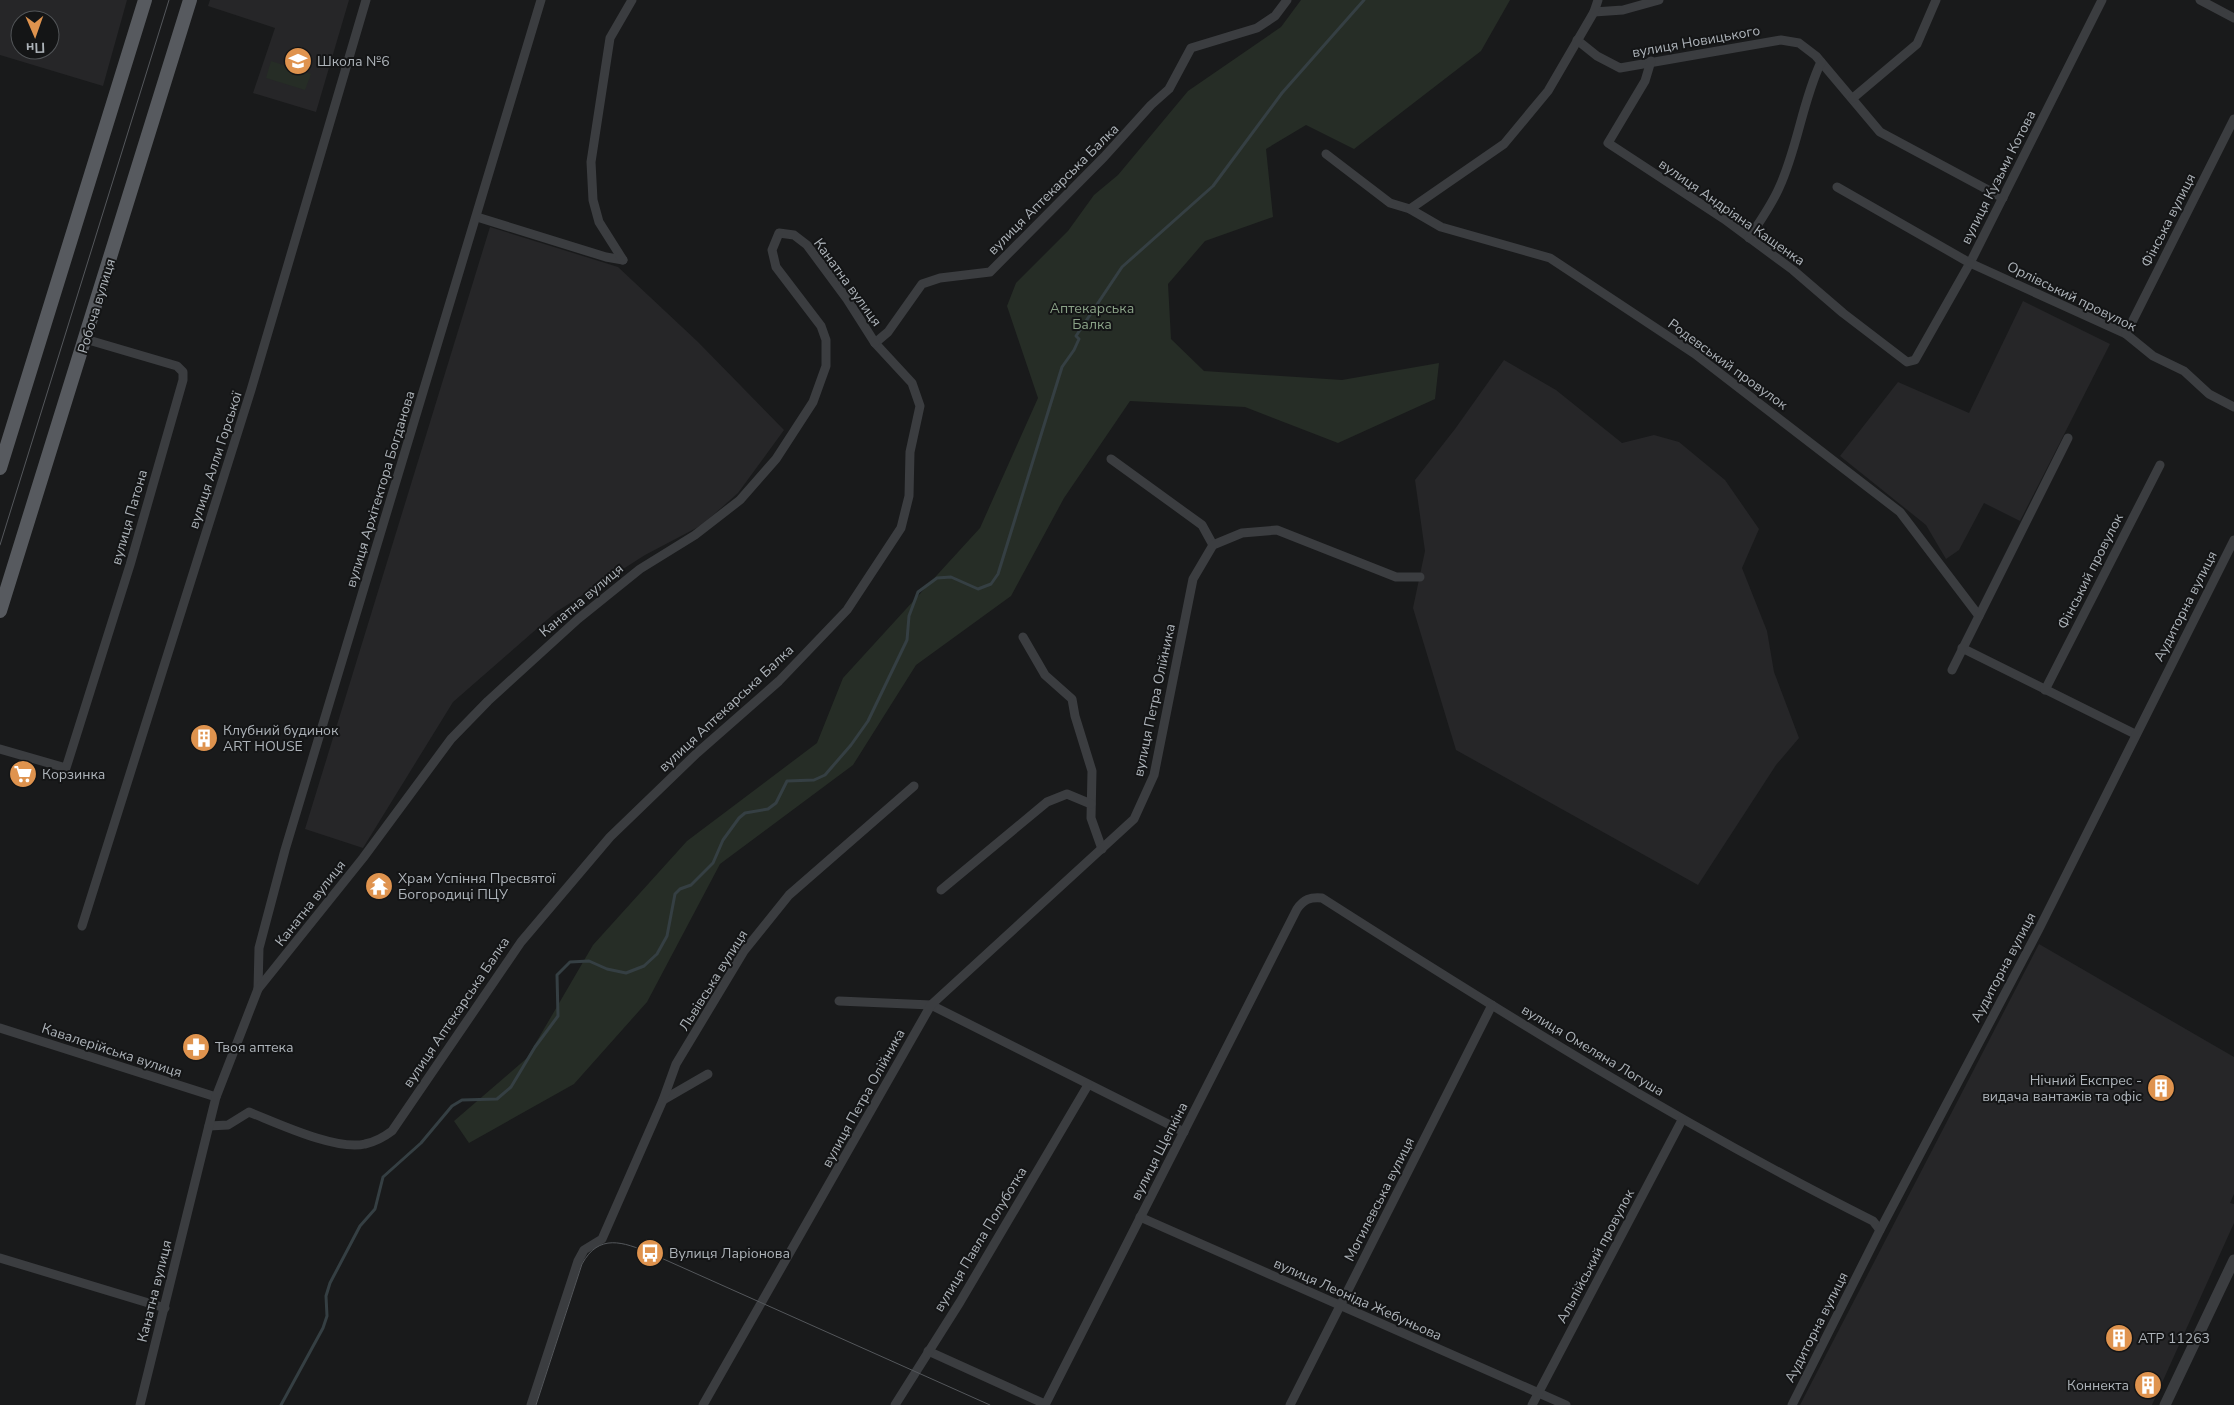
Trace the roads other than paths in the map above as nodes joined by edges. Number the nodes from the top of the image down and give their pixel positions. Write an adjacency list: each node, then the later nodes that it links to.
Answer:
1 (145, 0): 34 (main road)
2 (190, 0): 27 (main road, Робоча вулиця)
3 (366, 0): 51 (street, вулиця Алли Горської)
4 (541, 0): 23 (street, вулиця Архітектора Богданова)
5 (632, 0): 23 (street)
6 (1287, 0): 28 (street, вулиця Аптекарська Балка)
7 (1598, 0): 12 (street)
8 (1659, 0): 12 (street)
9 (1936, 0): 17 (street)
10 (2102, 0): 21 (street, вулиця Кузьми Котова)
11 (2200, 0): 13 (street)
12 (1594, 12): 14 (street)
13 (2234, 18)
14 (1577, 40): 15 (street, вулиця Новицького); 22 (street)
15 (1651, 61): 16 (street, вулиця Новицького); 24 (street, вулиця Андріяна Кащенка)
16 (1821, 62): 17 (street, вулиця Новицького); 24 (street)
17 (1853, 98): 21 (street, вулиця Новицького)
18 (2234, 119): 26 (street, Фінська вулиця)
19 (1326, 154): 22 (street, Родевський провулок)
20 (1837, 187): 25 (street, Орлівський провулок)
21 (2003, 198): 25 (street, вулиця Кузьми Котова)
22 (1410, 209): 39 (street, Родевський провулок)
23 (477, 217): 52 (street, вулиця Архітектора Богданова)
24 (1749, 238): 29 (street, вулиця Андріяна Кащенка)
25 (1970, 263): 26 (street, Орлівський провулок); 29 (street, вулиця Кузьми Котова)
26 (2126, 334): 30 (street, Орлівський провулок)
27 (85, 339): 38 (main road, Робоча вулиця); 45 (street, вулиця Патона)
28 (876, 343): 52 (street, Канатна вулиця); 62 (street, вулиця Аптекарська Балка)
29 (1911, 362)
30 (2234, 406)
31 (2068, 438): 39 (street)
32 (1111, 459): 36 (street)
33 (2160, 465): 43 (street, Фінський провулок)
34 (0, 468)
35 (2234, 540): 44 (street, Аудиторна вулиця)
36 (1213, 545): 37 (street); 48 (street, вулиця Петра Олійника)
37 (1420, 577)
38 (0, 611)
39 (1979, 616): 41 (street)
40 (1023, 637): 47 (street)
41 (1962, 648): 42 (street); 43 (street)
42 (1952, 670)
43 (2045, 690): 44 (street)
44 (2135, 734): 65 (street, Аудиторна вулиця)
45 (0, 749)
46 (914, 786): 60 (street, Львівська вулиця)
47 (1091, 804): 48 (street); 49 (street)
48 (1102, 849): 54 (street, вулиця Петра Олійника)
49 (941, 890)
50 (1297, 909): 55 (street, вулиця Омеляна Логуша); 63 (street, вулиця Щепкіна)
51 (82, 926)
52 (258, 989): 59 (street, Канатна вулиця)
53 (839, 1001): 54 (street)
54 (931, 1005): 58 (street); 74 (street, вулиця Петра Олійника)
55 (1492, 1005): 61 (street, вулиця Омеляна Логуша); 68 (street, Могилевська вулиця)
56 (0, 1028): 59 (street, Кавалерійська вулиця)
57 (708, 1074): 60 (street)
58 (1088, 1085): 63 (street); 70 (street, вулиця Павла Полуботка)
59 (216, 1097): 62 (street, Канатна вулиця)
60 (663, 1100): 73 (street, Львівська вулиця)
61 (1682, 1120): 65 (street, вулиця Омеляна Логуша); 71 (street, Альпійський провулок)
62 (209, 1126): 69 (street, Канатна вулиця)
63 (1184, 1132): 64 (street, вулиця Щепкіна)
64 (1140, 1217): 68 (street, вулиця Леоніда Жебуньова); 76 (street, вулиця Щепкіна)
65 (1880, 1230): 80 (street, Аудиторна вулиця)
66 (0, 1258): 69 (street)
67 (2234, 1260): 81 (street)
68 (1339, 1307): 71 (street, вулиця Леоніда Жебуньова); 77 (street, Могилевська вулиця)
69 (164, 1308): 72 (street, Канатна вулиця)
70 (928, 1351): 75 (street, вулиця Павла Полуботка); 76 (street)
71 (1539, 1393): 78 (street, Альпійський провулок); 79 (street, вулиця Леоніда Жебуньова)
72 (140, 1405)
73 (531, 1405)
74 (704, 1405)
75 (895, 1405)
76 (1045, 1405)
77 (1290, 1405)
78 (1532, 1405)
79 (1566, 1405)
80 (1792, 1405)
81 (2165, 1405)

